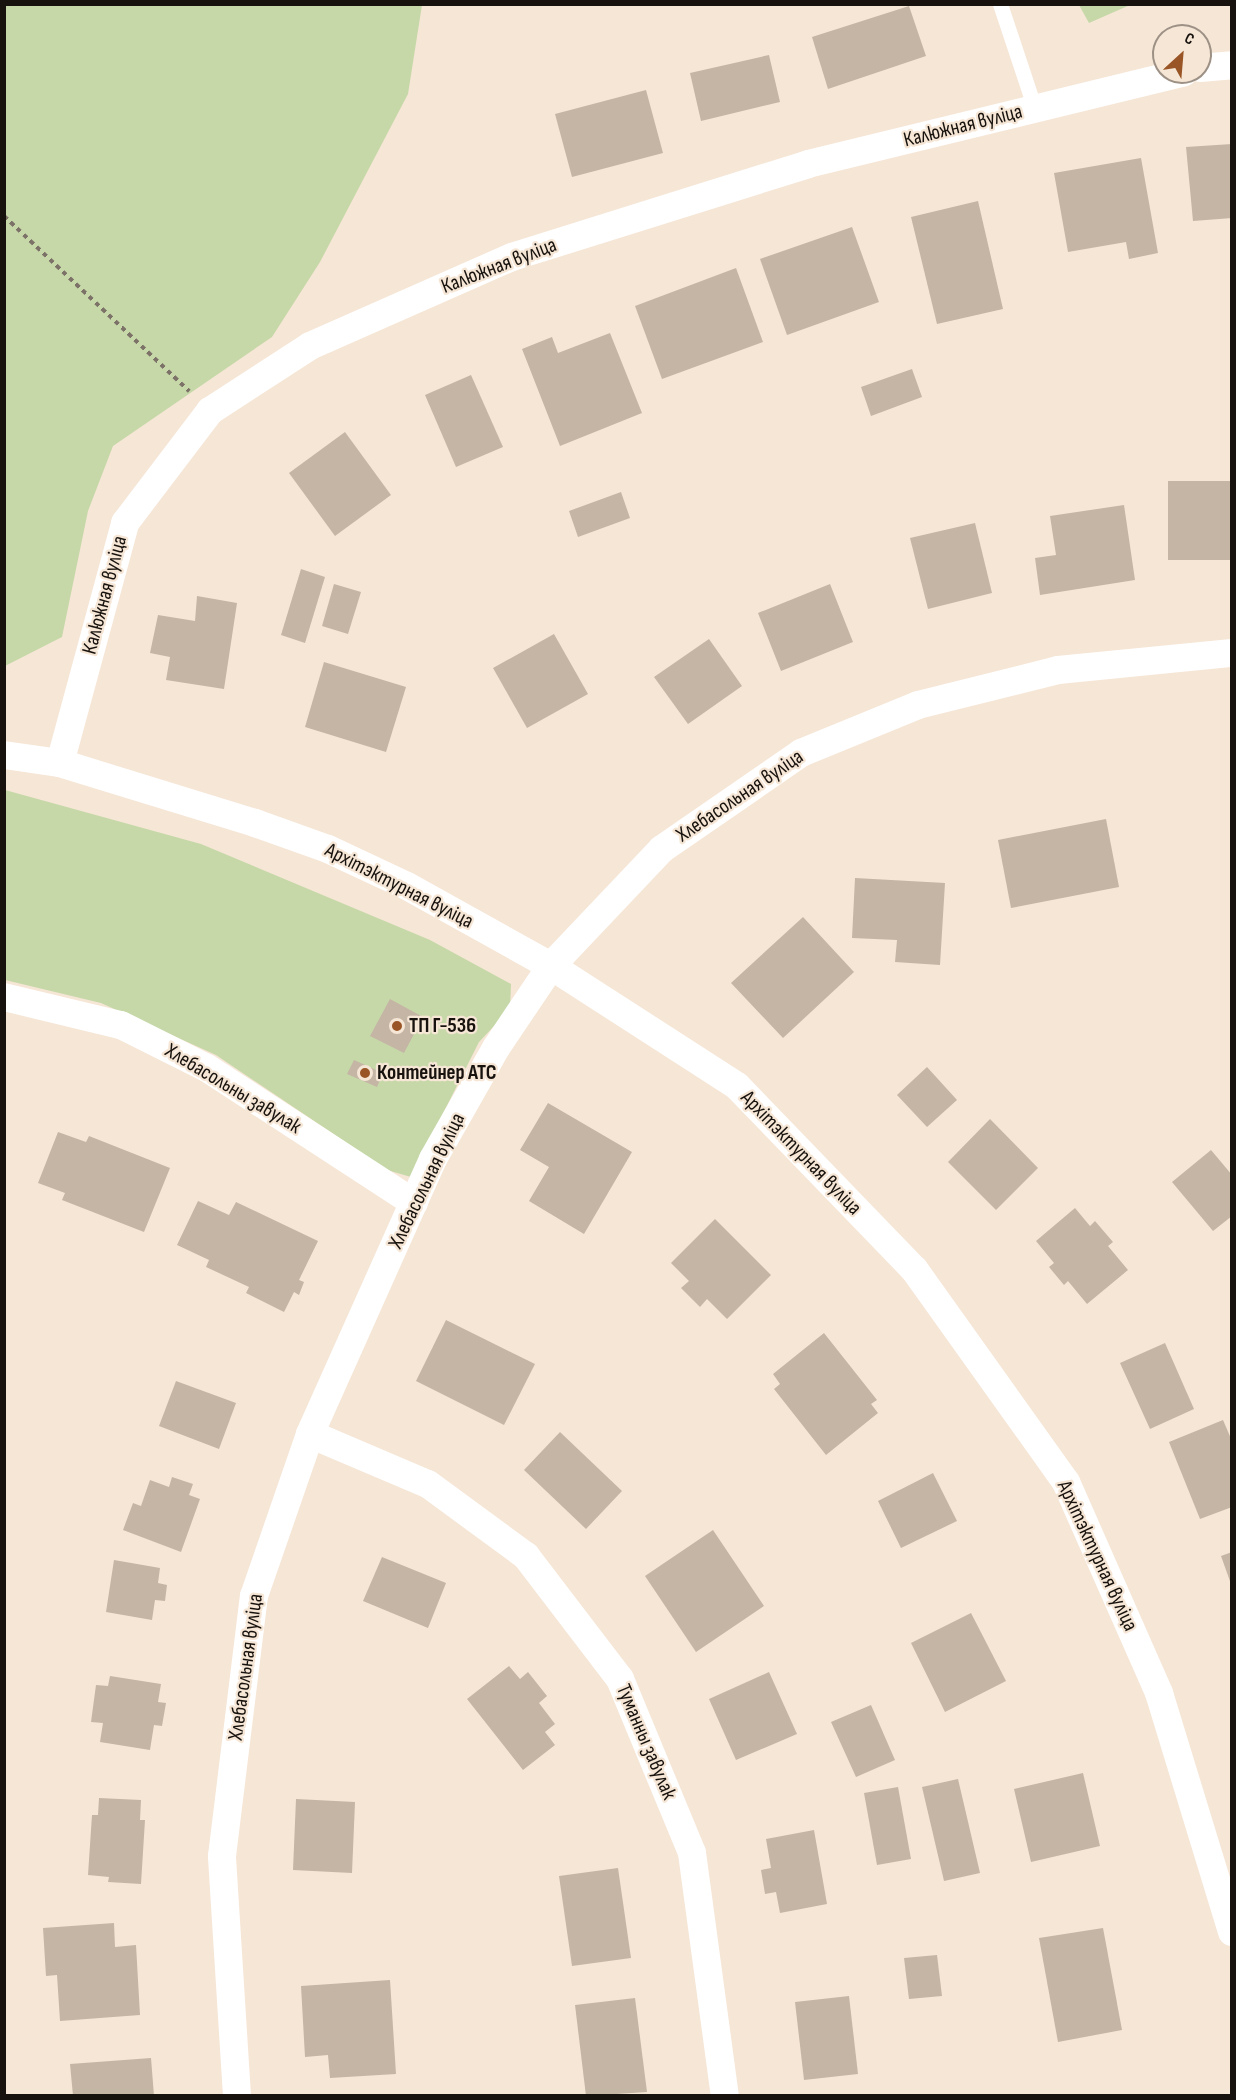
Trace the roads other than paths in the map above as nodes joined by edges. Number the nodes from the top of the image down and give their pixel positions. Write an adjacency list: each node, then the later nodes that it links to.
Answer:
1 (1000, 4): 5 (lane)
2 (1232, 65): 3 (street)
3 (1212, 67)
4 (1152, 80): 5 (street, Калюжная вуліца)
5 (1035, 109): 8 (street, Калюжная вуліца)
6 (1232, 653): 9 (street, Хлебасольная вуліца)
7 (4, 755): 8 (street, Архітэктурная вуліца)
8 (60, 763): 9 (street, Архітэктурная вуліца)
9 (551, 966): 11 (street, Хлебасольная вуліца); 13 (street, Архітэктурная вуліца)
10 (4, 997): 11 (street, Хлебасольны завулак)
11 (414, 1203): 12 (street, Хлебасольная вуліца)
12 (310, 1434): 14 (street, Хлебасольная вуліца); 15 (street, Туманны завулак)
13 (1232, 1932)
14 (237, 2096)
15 (725, 2096)

